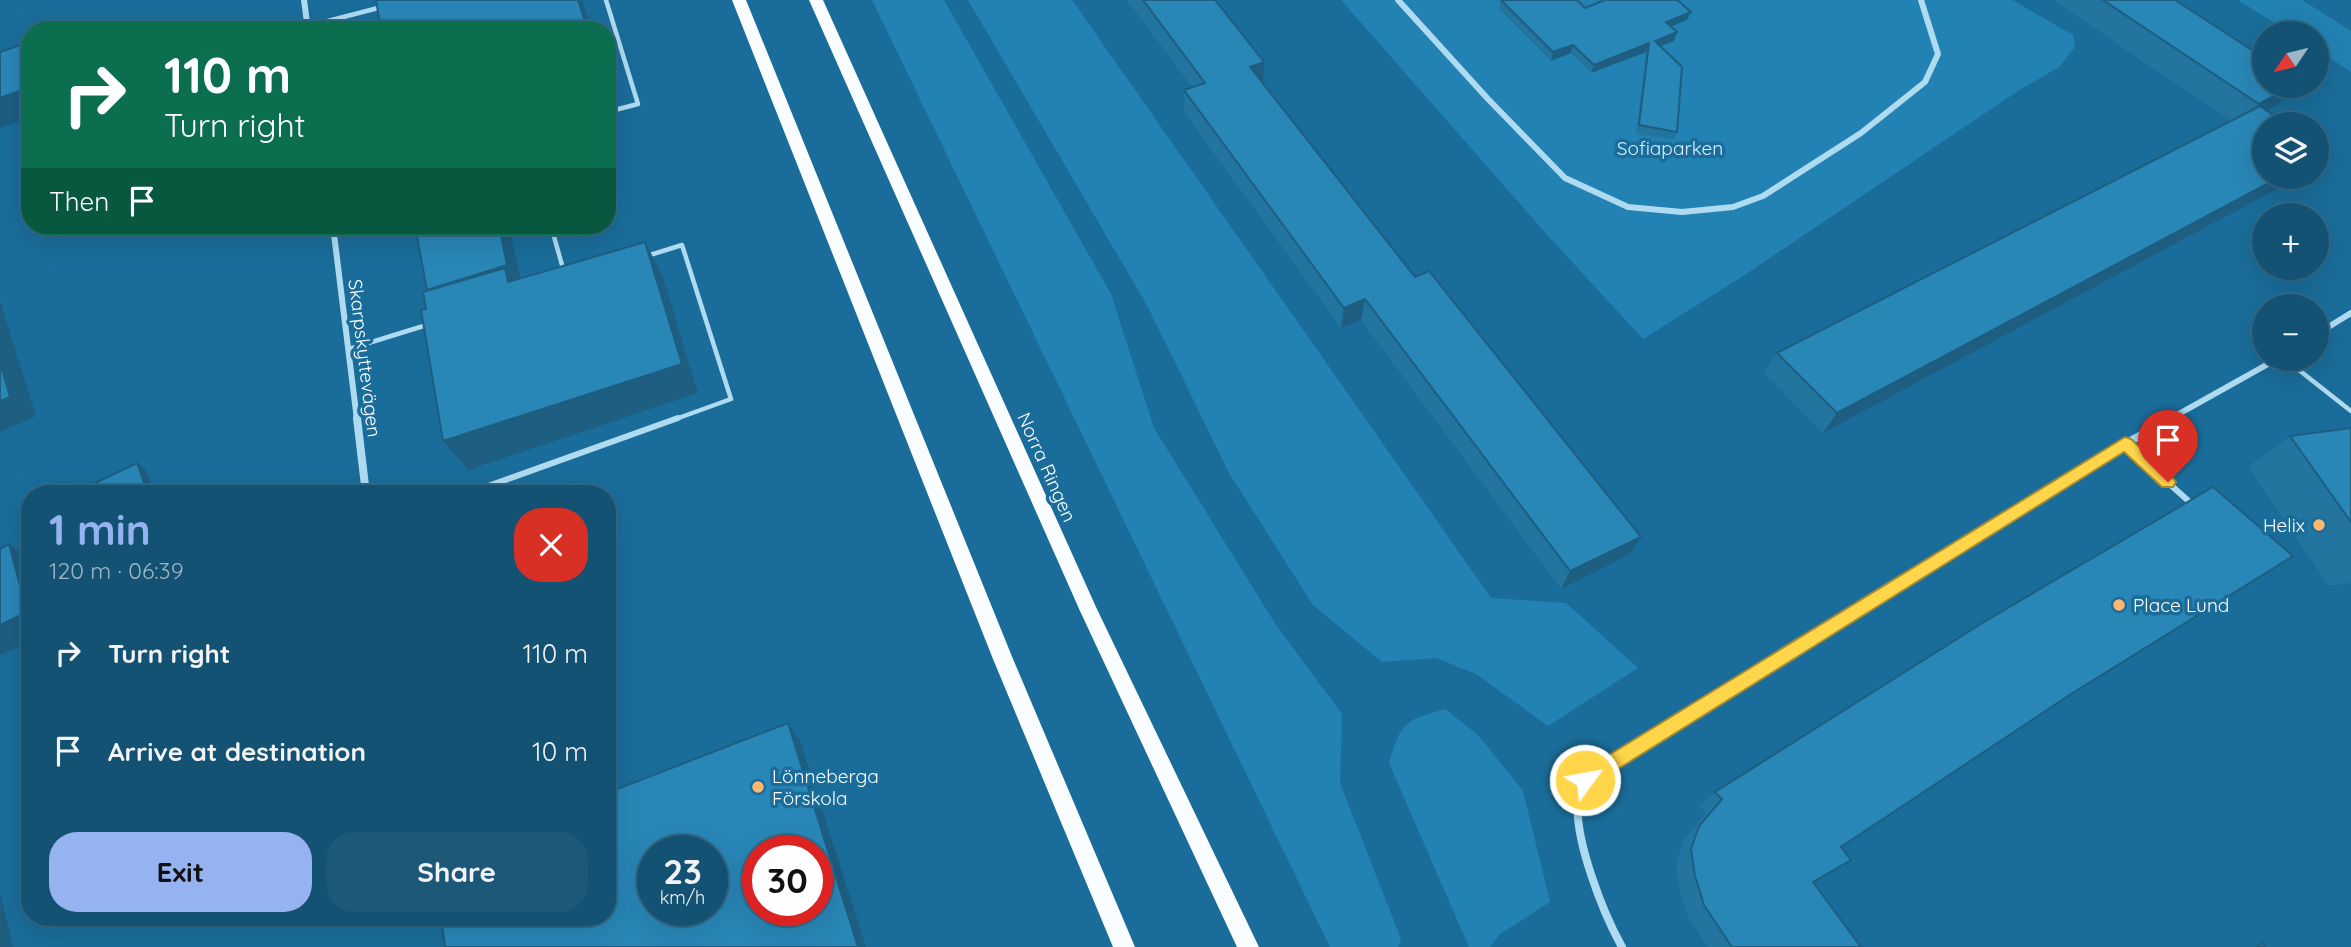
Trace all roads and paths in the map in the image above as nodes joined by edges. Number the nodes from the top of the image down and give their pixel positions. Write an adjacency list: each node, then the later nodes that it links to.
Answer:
1 (304, 0): 8 (street)
2 (606, 0): 10 (lane)
3 (739, 0): 28 (main road)
4 (816, 0): 29 (main road, Norra Ringen)
5 (1398, 0): 6 (street)
6 (1921, 0)
7 (385, 6): 9 (lane)
8 (307, 21)
9 (332, 21)
10 (612, 21)
11 (616, 32): 12 (lane)
12 (616, 110)
13 (334, 235): 20 (street, Skarpskyttevägen)
14 (553, 235): 16 (lane)
15 (643, 257): 26 (lane)
16 (566, 282)
17 (2351, 313): 19 (street)
18 (439, 321): 20 (lane)
19 (2329, 327)
20 (349, 349): 25 (street, Skarpskyttevägen)
21 (2255, 371): 24 (street)
22 (2300, 371): 23 (lane)
23 (2351, 411)
24 (2125, 443): 27 (lane); 30 (street)
25 (365, 485)
26 (491, 485)
27 (2196, 507)
28 (1124, 947)
29 (1248, 947)
30 (1622, 947)

